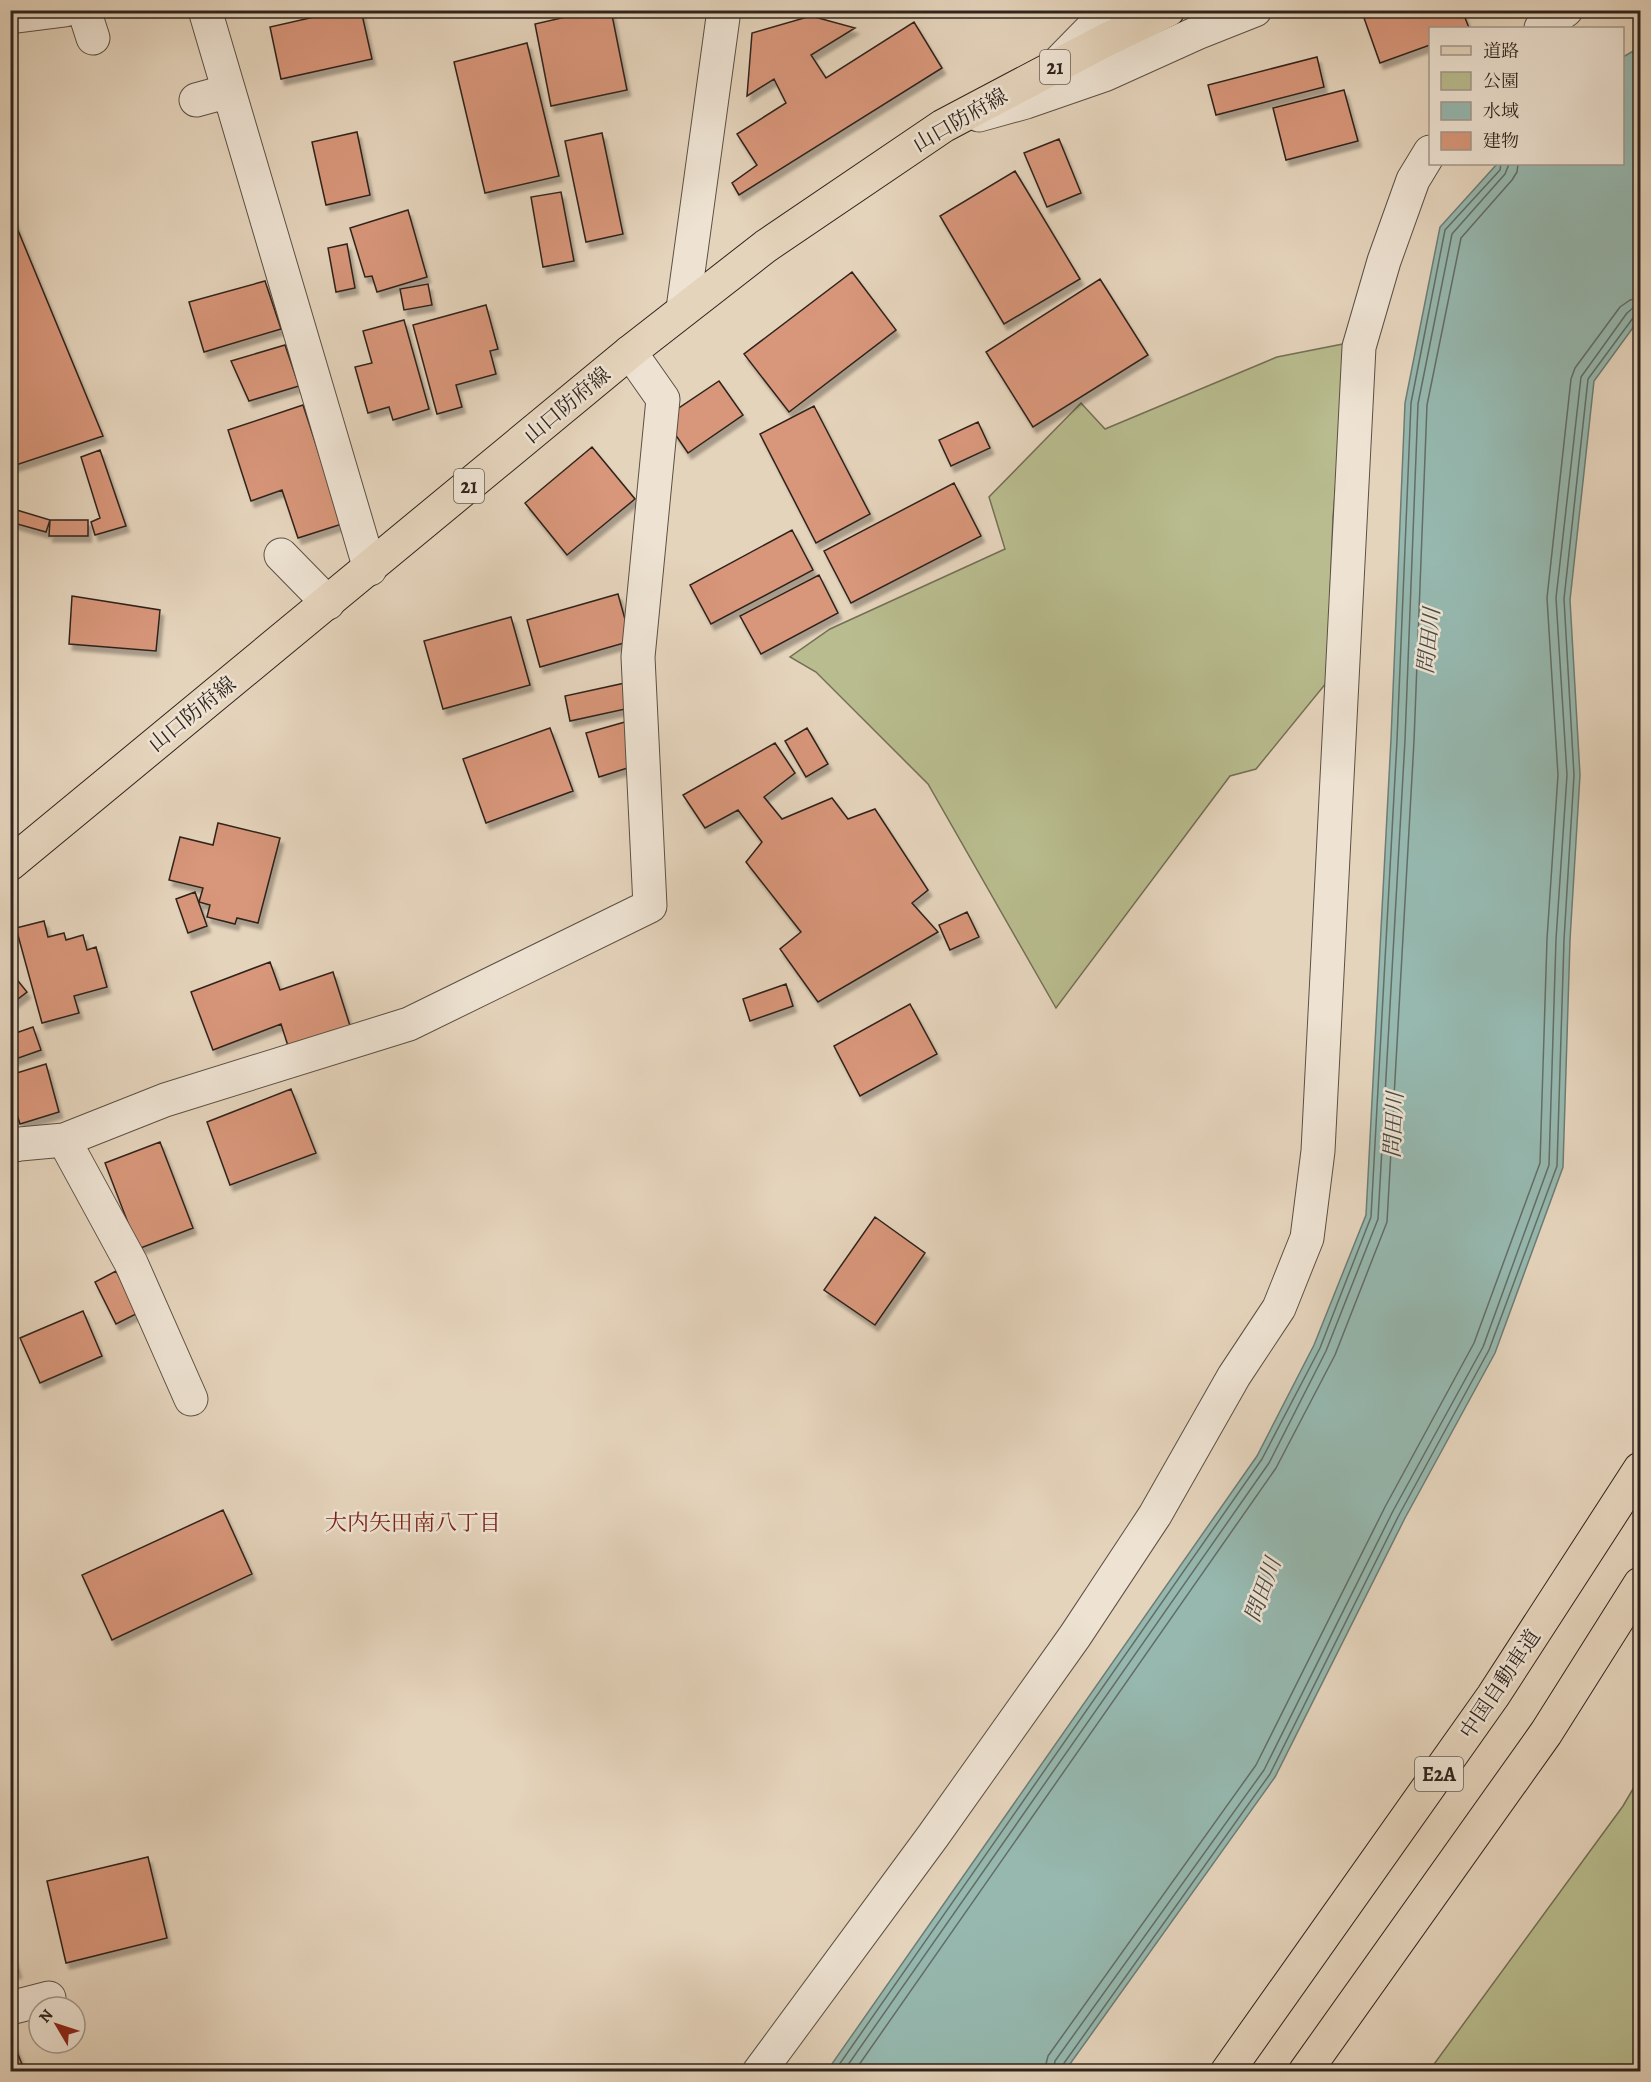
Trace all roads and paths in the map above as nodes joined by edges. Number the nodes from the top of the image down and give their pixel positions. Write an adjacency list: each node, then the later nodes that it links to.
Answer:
1 (65, 10): 8 (street)
2 (205, 10): 11 (street)
3 (724, 10): 15 (street)
4 (1110, 10): 10 (street)
5 (1168, 10): 10 (main road, 山口防府線 / 21)
6 (1255, 10): 13 (street)
7 (1566, 10): 9 (street)
8 (10, 17)
9 (1542, 27)
10 (1052, 69): 13 (main road, 山口防府線 / 21)
11 (229, 91): 12 (street); 18 (street)
12 (196, 99)
13 (942, 126): 15 (main road, 山口防府線 / 21)
14 (1429, 155): 28 (street)
15 (683, 309): 16 (main road, 山口防府線 / 21)
16 (630, 352): 18 (main road, 山口防府線 / 21); 21 (street)
17 (281, 555): 19 (street)
18 (370, 569): 19 (main road, 山口防府線 / 21)
19 (328, 603): 20 (main road, 山口防府線 / 21)
20 (10, 864)
21 (64, 1140): 22 (street); 23 (street)
22 (10, 1146)
23 (190, 1399)
24 (1641, 1469): 29 (main road, 中国自動車道 / E2A)
25 (1641, 1584): 30 (main road)
26 (27, 2004): 27 (street)
27 (10, 2008)
28 (759, 2072)
29 (1227, 2072)
30 (1305, 2072)

